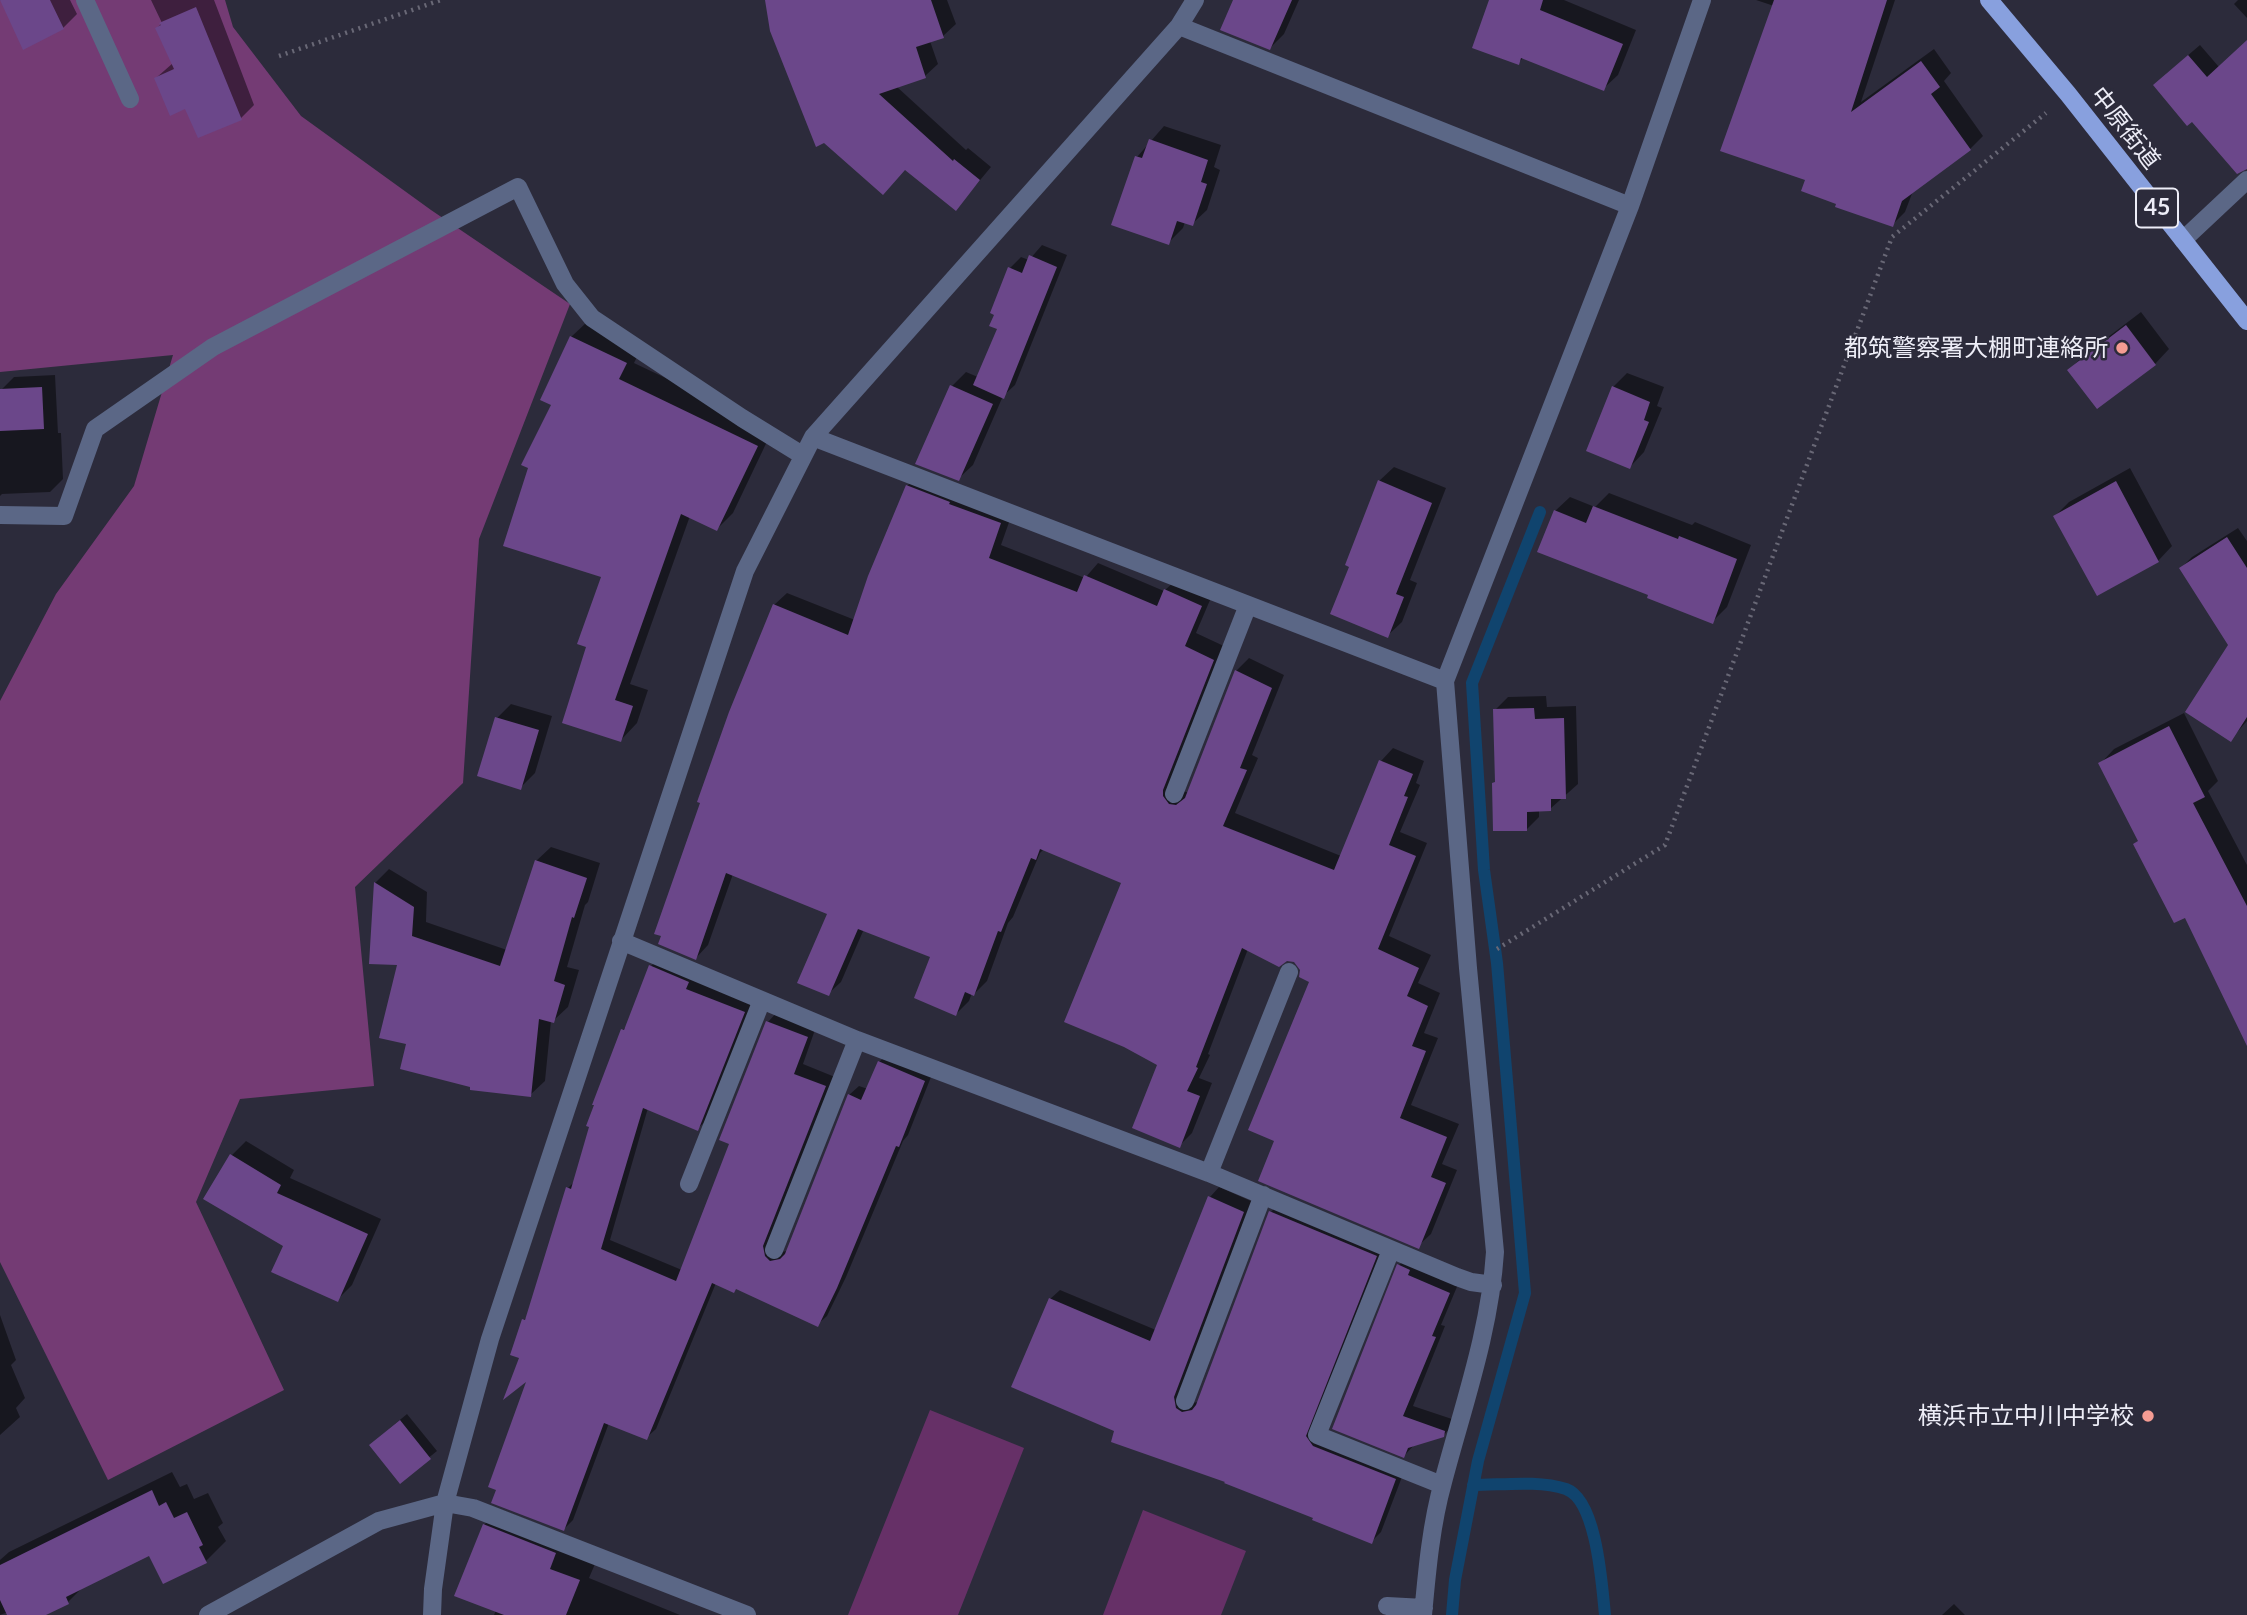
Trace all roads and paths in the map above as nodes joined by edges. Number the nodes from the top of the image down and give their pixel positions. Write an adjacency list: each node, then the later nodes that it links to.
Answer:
1 (85, 0): 9 (street)
2 (441, 0): 7 (path)
3 (1195, 0): 6 (street)
4 (1702, 0): 11 (street)
5 (1989, 0): 8 (main road, 中原街道 / 45)
6 (1179, 26): 11 (street); 14 (street)
7 (279, 56)
8 (2068, 94): 12 (main road, 中原街道 / 45); 20 (path)
9 (130, 99)
10 (2247, 180): 12 (street)
11 (1630, 206): 18 (street)
12 (2183, 240): 13 (main road, 中原街道 / 45)
13 (2247, 321)
14 (813, 437): 15 (street); 17 (street)
15 (802, 455): 16 (street); 21 (street)
16 (0, 515)
17 (1248, 606): 18 (street); 19 (street)
18 (1445, 681): 30 (street)
19 (1174, 794)
20 (1521, 934)
21 (621, 941): 23 (street); 33 (street)
22 (1289, 972): 25 (street)
23 (762, 1000): 24 (street); 26 (street)
24 (858, 1040): 25 (street); 28 (street)
25 (1209, 1173): 27 (street)
26 (690, 1184)
27 (1263, 1195): 29 (street); 31 (street)
28 (774, 1250)
29 (1391, 1250): 30 (street); 32 (street)
30 (1493, 1285): 32 (street)
31 (1185, 1401)
32 (1442, 1485): 35 (street)
33 (445, 1503): 36 (street); 37 (street); 38 (street)
34 (1387, 1606): 35 (street)
35 (1424, 1612)
36 (208, 1615)
37 (432, 1615)
38 (747, 1615)

